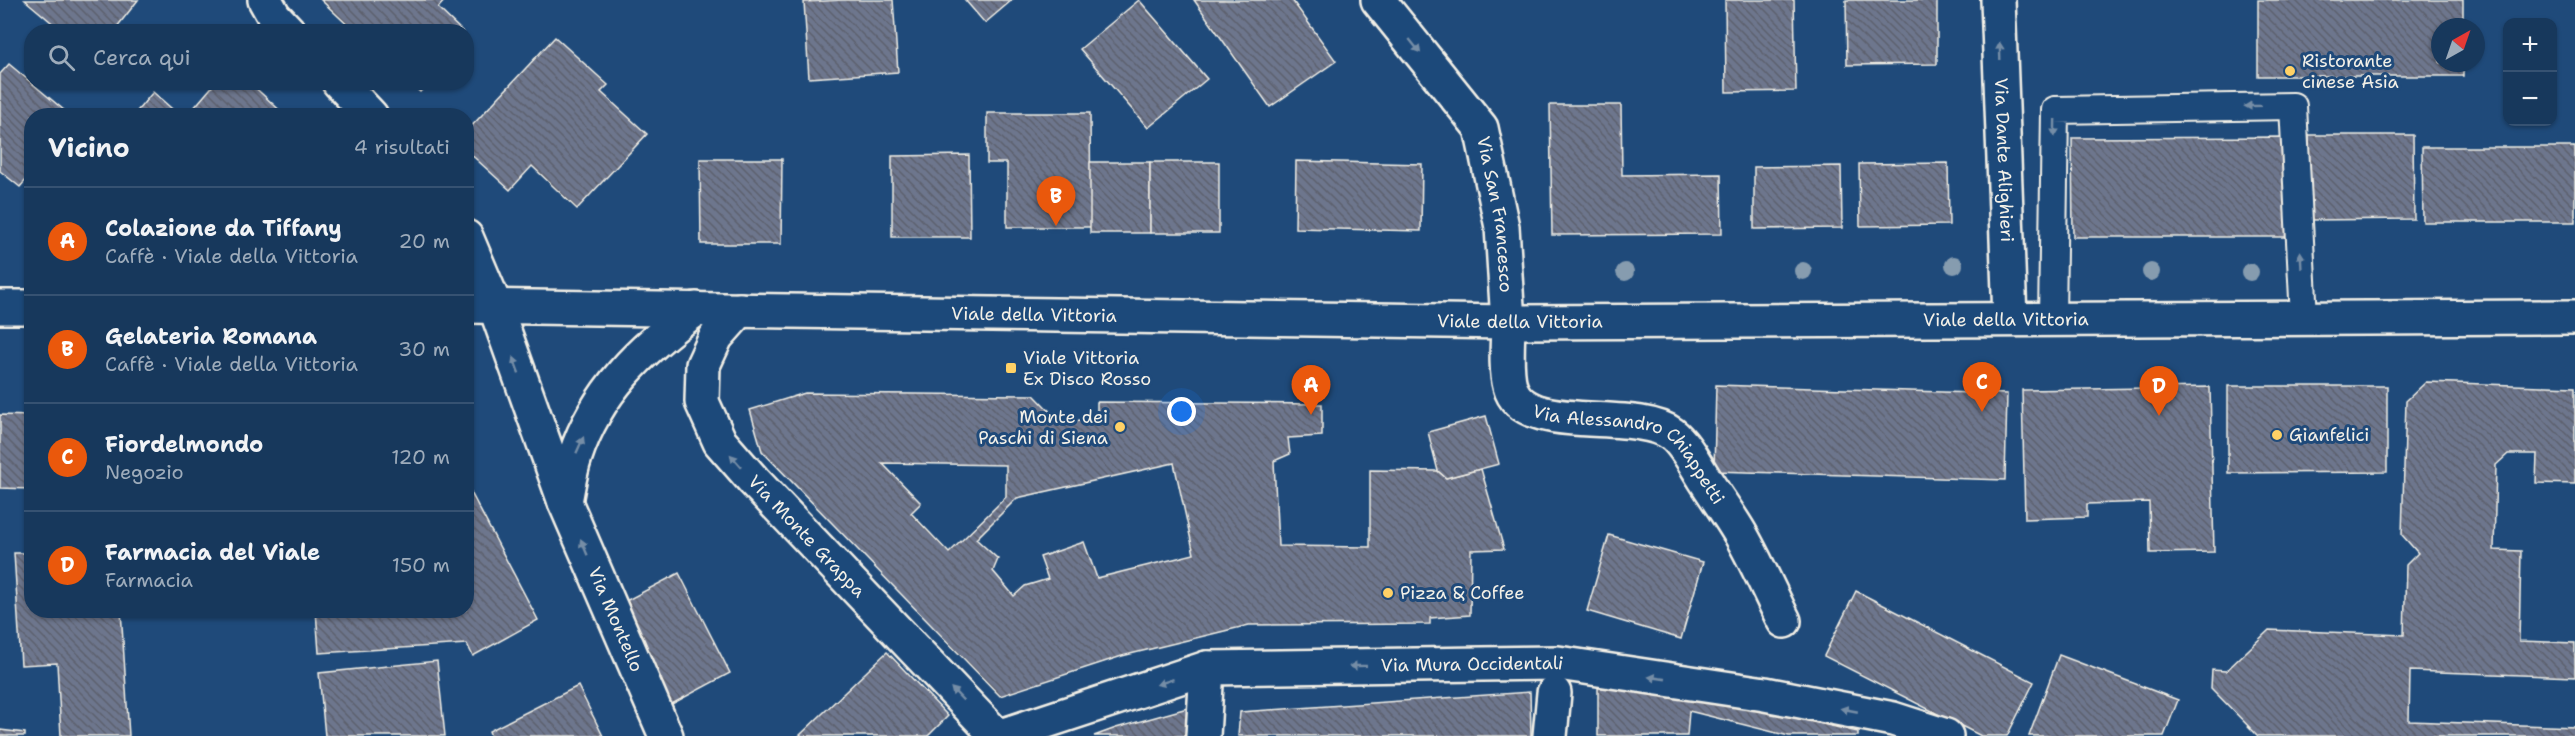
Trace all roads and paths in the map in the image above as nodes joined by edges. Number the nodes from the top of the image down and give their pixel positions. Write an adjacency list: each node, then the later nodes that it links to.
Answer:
1 (265, 0): 4 (street)
2 (1378, 0): 17 (street, Via San Francesco, one-way to 17)
3 (1998, 0): 15 (street, Via Dante Alighieri, one-way to 3)
4 (282, 24)
5 (347, 90): 6 (street)
6 (363, 108)
7 (474, 274): 8 (street, Via Montello)
8 (481, 306): 11 (street, Viale della Vittoria); 18 (street, Via Montello, one-way to 8)
9 (0, 307): 10 (street)
10 (24, 307)
11 (696, 309): 12 (street, Viale della Vittoria); 18 (street, one-way to 11)
12 (740, 310): 17 (street, Viale della Vittoria); 24 (street, Via Monte Grappa, one-way to 12)
13 (2575, 317): 14 (street, Viale della Vittoria)
14 (2304, 318): 16 (street, Viale della Vittoria); 16 (lane, one-way to 16)
15 (2010, 319): 16 (street, Viale della Vittoria); 17 (street, Viale della Vittoria)
16 (2052, 319)
17 (1508, 322): 19 (street, Via Alessandro Chiappetti)
18 (565, 502): 23 (street, Via Montello, one-way to 18)
19 (1784, 621)
20 (1207, 668): 22 (street, Via Mura Occidentali, one-way to 20); 24 (street, Via Mura Occidentali, one-way to 24); 25 (street)
21 (1554, 693): 26 (street)
22 (1890, 728): 27 (street, Via Mura Occidentali)
23 (666, 736)
24 (999, 736)
25 (1203, 736)
26 (1550, 736)
27 (1946, 736)

